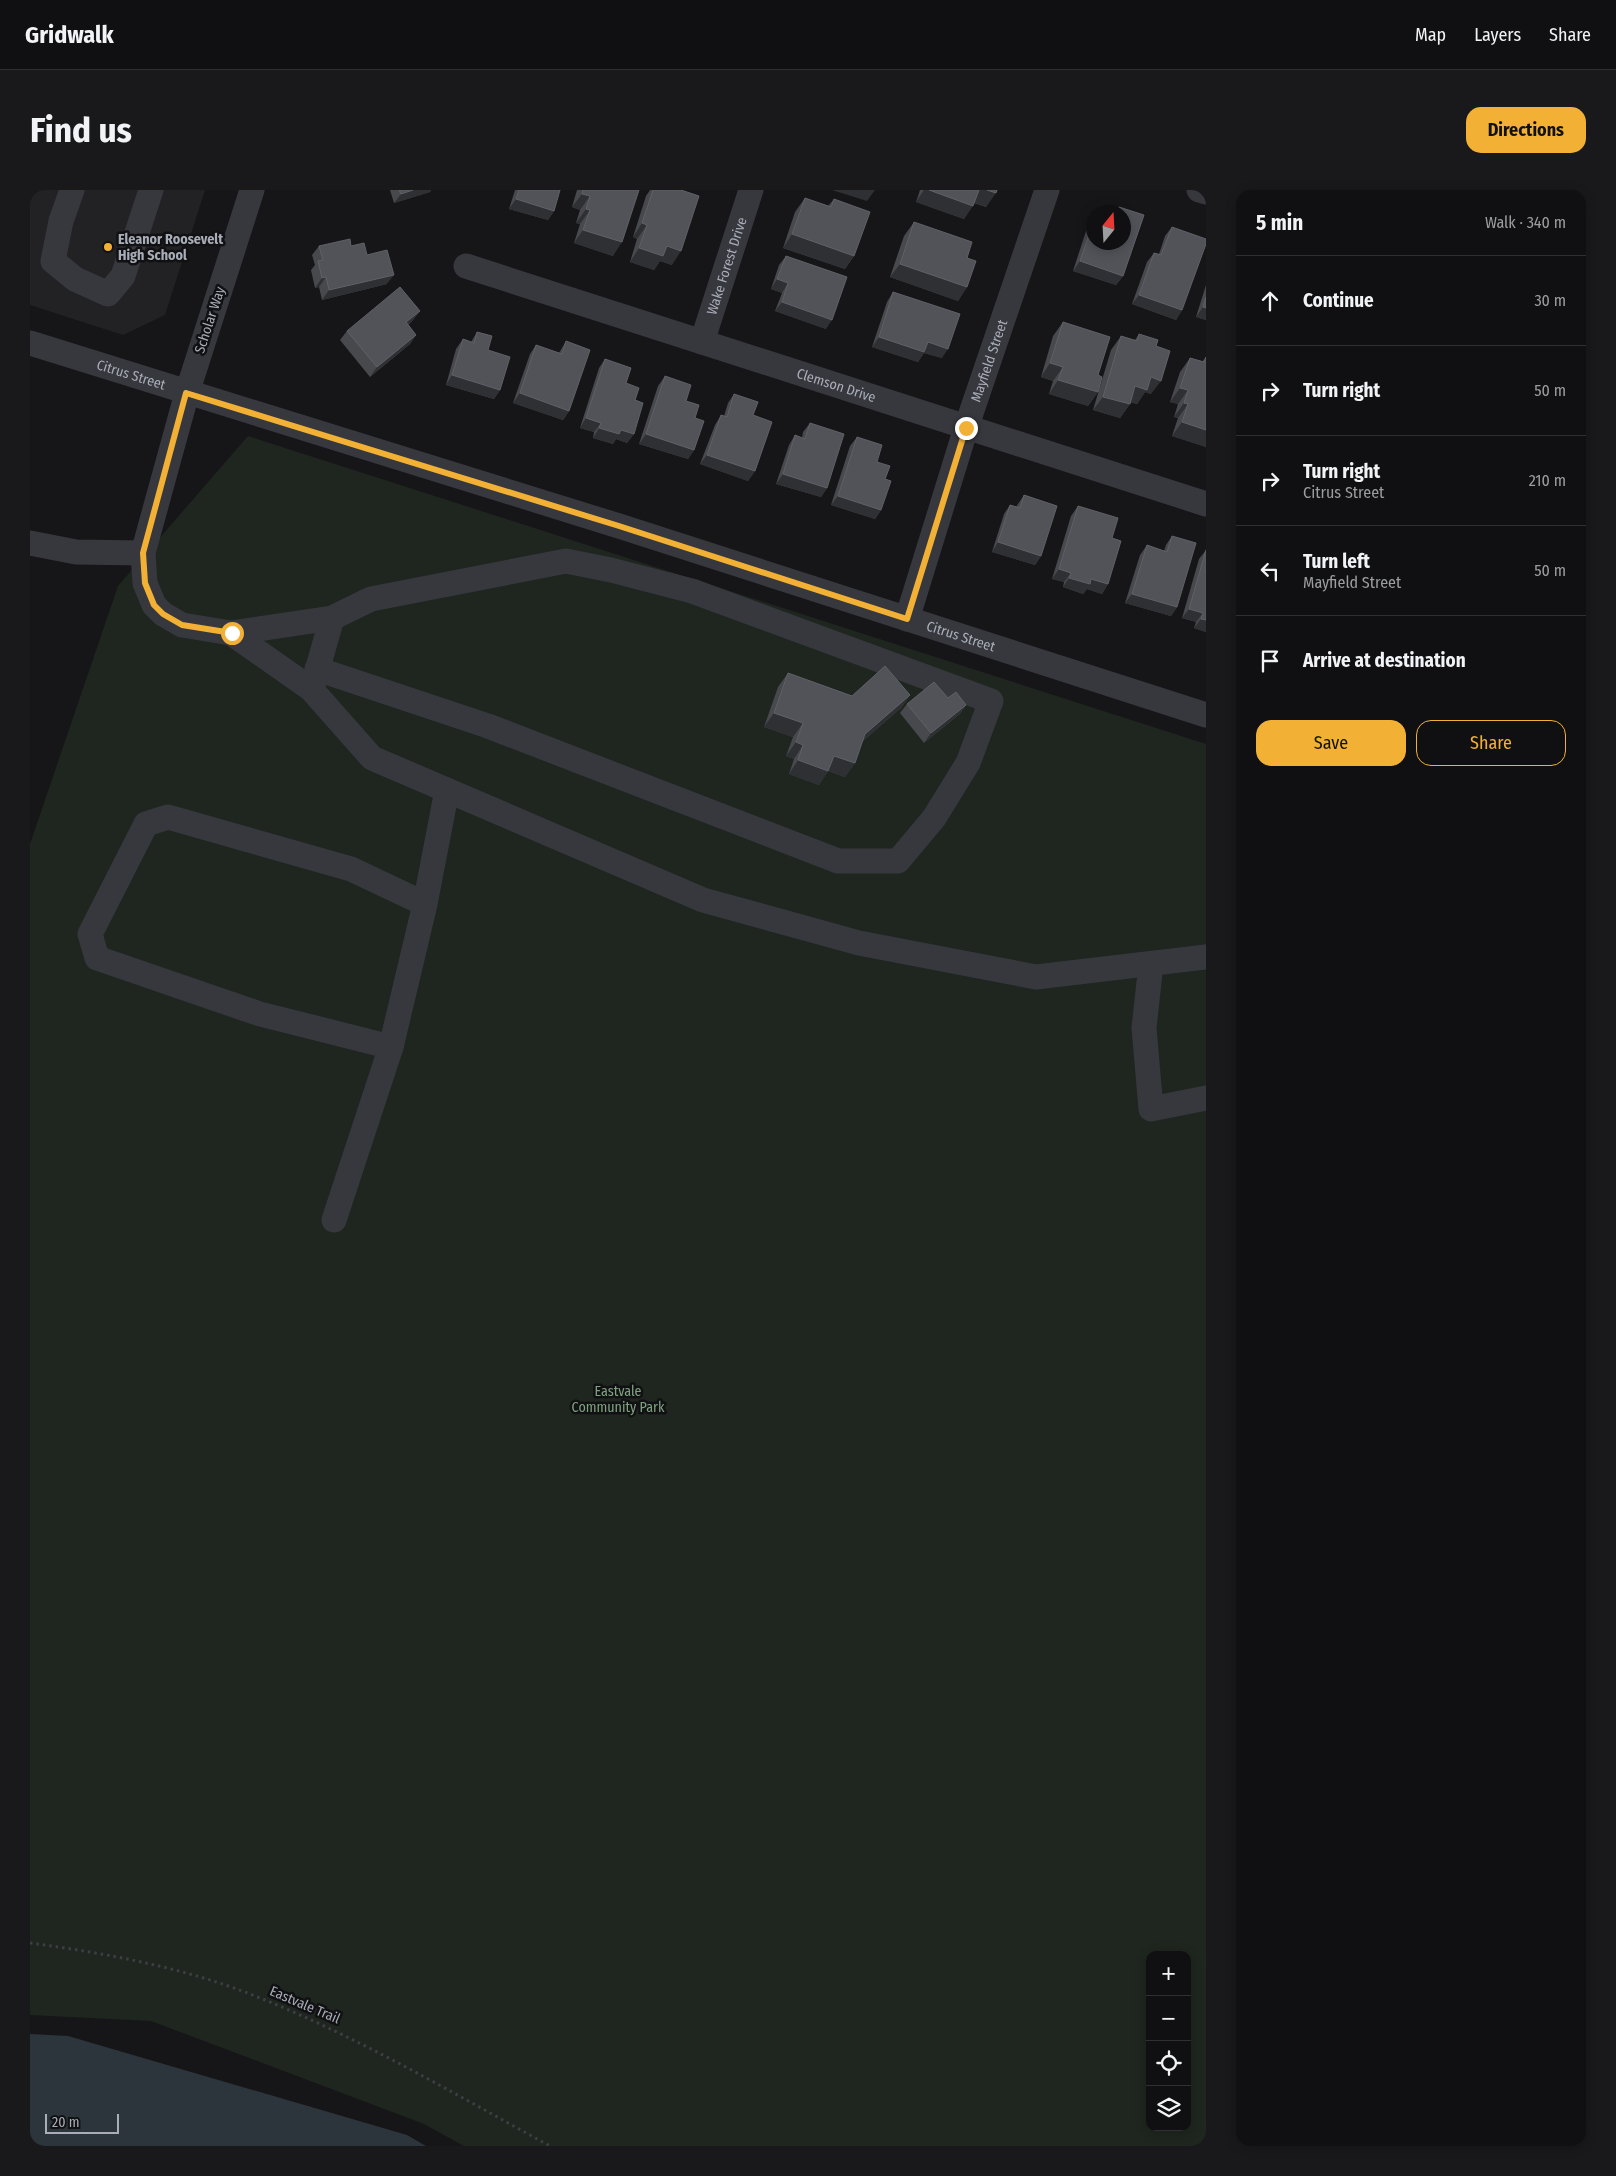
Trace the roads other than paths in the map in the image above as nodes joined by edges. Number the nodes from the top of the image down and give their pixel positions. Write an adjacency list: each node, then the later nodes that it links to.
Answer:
1 (72, 190): 2 (street)
2 (151, 190)
3 (252, 190): 11 (street, Scholar Way)
4 (751, 190): 9 (street, Wake Forest Drive)
5 (1047, 190): 12 (street, Mayfield Street)
6 (1199, 190): 7 (street)
7 (1206, 192)
8 (466, 266): 9 (street, Clemson Drive)
9 (702, 342): 12 (street, Clemson Drive)
10 (30, 343): 11 (street, Citrus Street)
11 (186, 393): 15 (street, Scholar Way); 17 (street, Citrus Street)
12 (966, 428): 13 (street, Clemson Drive); 17 (street, Mayfield Street)
13 (1206, 504)
14 (30, 543): 15 (street)
15 (143, 553): 18 (street, Scholar Way)
16 (332, 618): 18 (street); 19 (street); 19 (street)
17 (907, 619): 20 (street, Citrus Street)
18 (232, 633): 19 (street)
19 (314, 679): 21 (street)
20 (1206, 715)
21 (447, 790): 22 (street); 24 (street)
22 (425, 904): 25 (street); 25 (street)
23 (1206, 957): 24 (street)
24 (1151, 964): 26 (street)
25 (391, 1047): 27 (street)
26 (1206, 1098)
27 (334, 1220)

